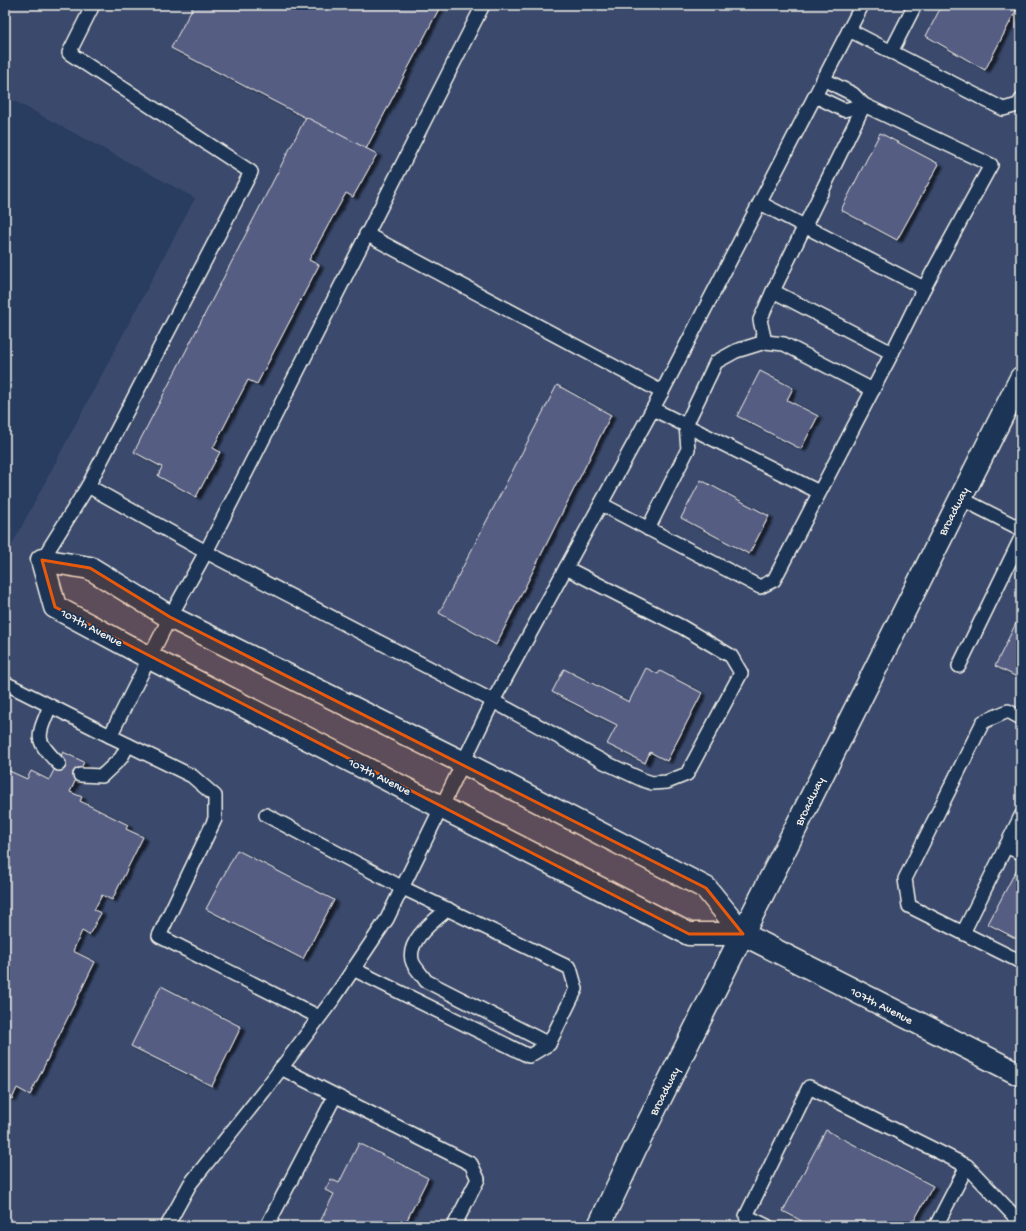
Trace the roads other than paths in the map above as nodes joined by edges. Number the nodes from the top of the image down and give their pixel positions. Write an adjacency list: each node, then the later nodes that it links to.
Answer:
1 (93, 5): 23 (lane)
2 (483, 5): 13 (lane)
3 (862, 5): 5 (lane)
4 (915, 5): 6 (lane)
5 (849, 30): 6 (lane); 7 (lane)
6 (891, 52): 9 (lane)
7 (823, 79): 8 (lane); 10 (lane)
8 (815, 96): 10 (lane); 11 (lane)
9 (1021, 100)
10 (864, 105): 12 (lane); 14 (lane)
11 (760, 202): 12 (lane); 20 (lane)
12 (805, 226): 14 (lane); 15 (lane)
13 (366, 234): 20 (lane); 30 (lane)
14 (924, 288): 17 (lane)
15 (773, 291): 16 (lane); 17 (lane)
16 (766, 342): 19 (lane); 22 (lane)
17 (892, 353): 19 (lane)
18 (1021, 378): 25 (street, Broadway)
19 (873, 390): 24 (lane)
20 (662, 392): 21 (lane)
21 (653, 409): 22 (lane); 26 (lane)
22 (686, 425): 24 (lane); 27 (lane)
23 (88, 486): 30 (lane); 31 (lane)
24 (819, 492): 27 (lane)
25 (960, 498): 28 (lane); 53 (street, Broadway)
26 (600, 504): 27 (lane); 32 (lane)
27 (648, 529)
28 (1021, 529)
29 (1021, 538): 35 (lane)
30 (206, 552): 33 (lane); 37 (lane)
31 (42, 560): 33 (street, 107th Avenue); 34 (street, 107th Avenue)
32 (566, 568): 37 (lane); 37 (lane)
33 (170, 617): 34 (lane); 42 (street, 107th Avenue)
34 (150, 658): 40 (lane); 45 (street, 107th Avenue)
35 (959, 666)
36 (5, 683): 38 (lane)
37 (493, 701): 42 (lane)
38 (50, 706): 40 (lane); 43 (lane)
39 (1021, 718): 52 (lane)
40 (110, 736): 41 (lane)
41 (128, 745): 44 (lane); 56 (lane)
42 (462, 762): 45 (lane); 53 (street, 107th Avenue)
43 (59, 764)
44 (80, 775)
45 (441, 807): 50 (lane); 53 (street, 107th Avenue)
46 (266, 815): 50 (lane)
47 (1021, 816): 48 (lane)
48 (1013, 840): 49 (lane); 52 (lane)
49 (1021, 853)
50 (404, 888): 51 (lane); 55 (lane)
51 (448, 909): 57 (lane); 57 (lane)
52 (963, 933): 54 (lane)
53 (743, 934): 59 (street, 107th Avenue); 67 (street, Broadway)
54 (1021, 962)
55 (353, 969): 56 (lane); 57 (lane)
56 (319, 1017): 58 (lane)
57 (549, 1044)
58 (281, 1068): 60 (lane); 64 (lane)
59 (1021, 1075)
60 (335, 1096): 65 (lane); 66 (lane)
61 (967, 1166): 62 (lane); 63 (lane); 69 (lane)
62 (743, 1221): 68 (lane)
63 (1021, 1223)
64 (167, 1226)
65 (267, 1226)
66 (454, 1226)
67 (599, 1226)
68 (767, 1226)
69 (936, 1226)

